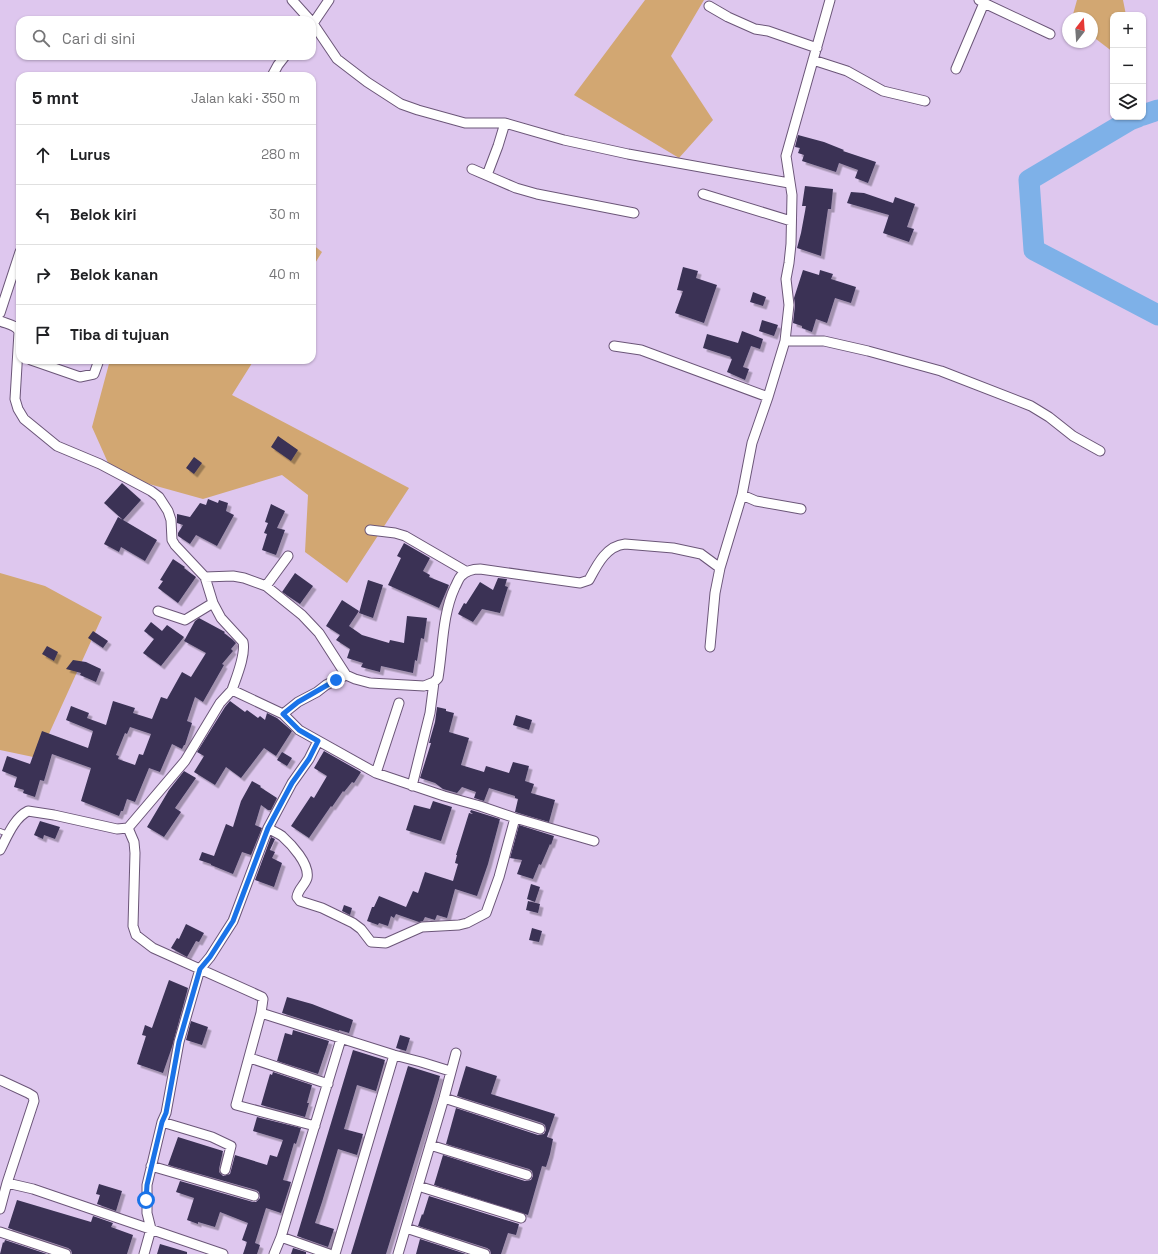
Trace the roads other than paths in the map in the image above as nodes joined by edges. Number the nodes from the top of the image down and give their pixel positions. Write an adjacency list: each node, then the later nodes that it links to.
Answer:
1 (292, 0): 6 (street)
2 (329, 0): 7 (street)
3 (830, 0): 10 (street)
4 (981, 2): 9 (street); 13 (street)
5 (709, 6): 10 (street)
6 (306, 16)
7 (316, 18)
8 (316, 29): 16 (street)
9 (1050, 34)
10 (817, 48): 12 (street)
11 (282, 60): 14 (street)
12 (813, 60): 15 (street); 19 (street)
13 (956, 69)
14 (274, 72)
15 (925, 101)
16 (505, 123): 18 (street); 19 (street)
17 (472, 169): 18 (street)
18 (487, 175): 21 (street)
19 (790, 183): 22 (street)
20 (703, 194): 22 (street)
21 (634, 213)
22 (791, 221): 27 (street)
23 (16, 264): 24 (street)
24 (0, 313)
25 (0, 321): 26 (street)
26 (16, 328)
27 (785, 341): 32 (street); 33 (street)
28 (614, 346): 32 (street)
29 (18, 364): 40 (street)
30 (43, 364): 31 (street)
31 (98, 364)
32 (768, 397): 34 (street)
33 (1100, 451)
34 (742, 495): 35 (street); 38 (street)
35 (801, 509)
36 (370, 530): 39 (street)
37 (288, 556): 41 (street)
38 (720, 568): 39 (street); 44 (street)
39 (467, 572): 46 (street)
40 (205, 577): 41 (street); 42 (street)
41 (266, 586): 45 (street)
42 (213, 603): 43 (street); 47 (street)
43 (158, 611)
44 (710, 646)
45 (346, 676): 46 (street); 49 (street)
46 (434, 682): 52 (street)
47 (232, 690): 49 (street); 54 (street)
48 (399, 703): 51 (street)
49 (283, 714): 50 (street)
50 (318, 741): 51 (street); 55 (street)
51 (376, 773): 52 (street)
52 (412, 786): 53 (street)
53 (515, 818): 55 (street); 57 (street)
54 (128, 828): 56 (street); 59 (street)
55 (268, 828): 59 (street)
56 (4, 832): 58 (street)
57 (594, 841)
58 (0, 850)
59 (200, 969): 60 (street); 69 (street)
60 (261, 1013): 61 (street); 64 (street)
61 (341, 1039): 63 (street); 67 (street)
62 (456, 1053): 65 (street)
63 (394, 1055): 65 (street); 90 (street)
64 (250, 1058): 67 (street); 70 (street)
65 (450, 1071): 68 (street)
66 (0, 1080): 76 (street)
67 (328, 1084): 70 (street)
68 (444, 1098): 71 (street); 72 (street)
69 (162, 1122): 73 (street); 74 (street)
70 (315, 1126): 84 (street)
71 (540, 1129)
72 (430, 1145): 75 (street); 77 (street)
73 (151, 1166): 78 (street); 82 (street)
74 (225, 1170)
75 (527, 1175)
76 (7, 1183): 79 (street); 82 (street)
77 (418, 1186): 80 (street); 81 (street)
78 (254, 1196)
79 (0, 1209)
80 (521, 1218)
81 (406, 1228): 91 (street); 92 (street)
82 (151, 1229): 86 (street); 87 (street)
83 (0, 1232): 85 (street)
84 (281, 1237): 88 (street); 89 (street)
85 (66, 1254)
86 (144, 1254)
87 (223, 1254)
88 (274, 1254)
89 (329, 1254)
90 (335, 1254)
91 (398, 1254)
92 (485, 1254)

